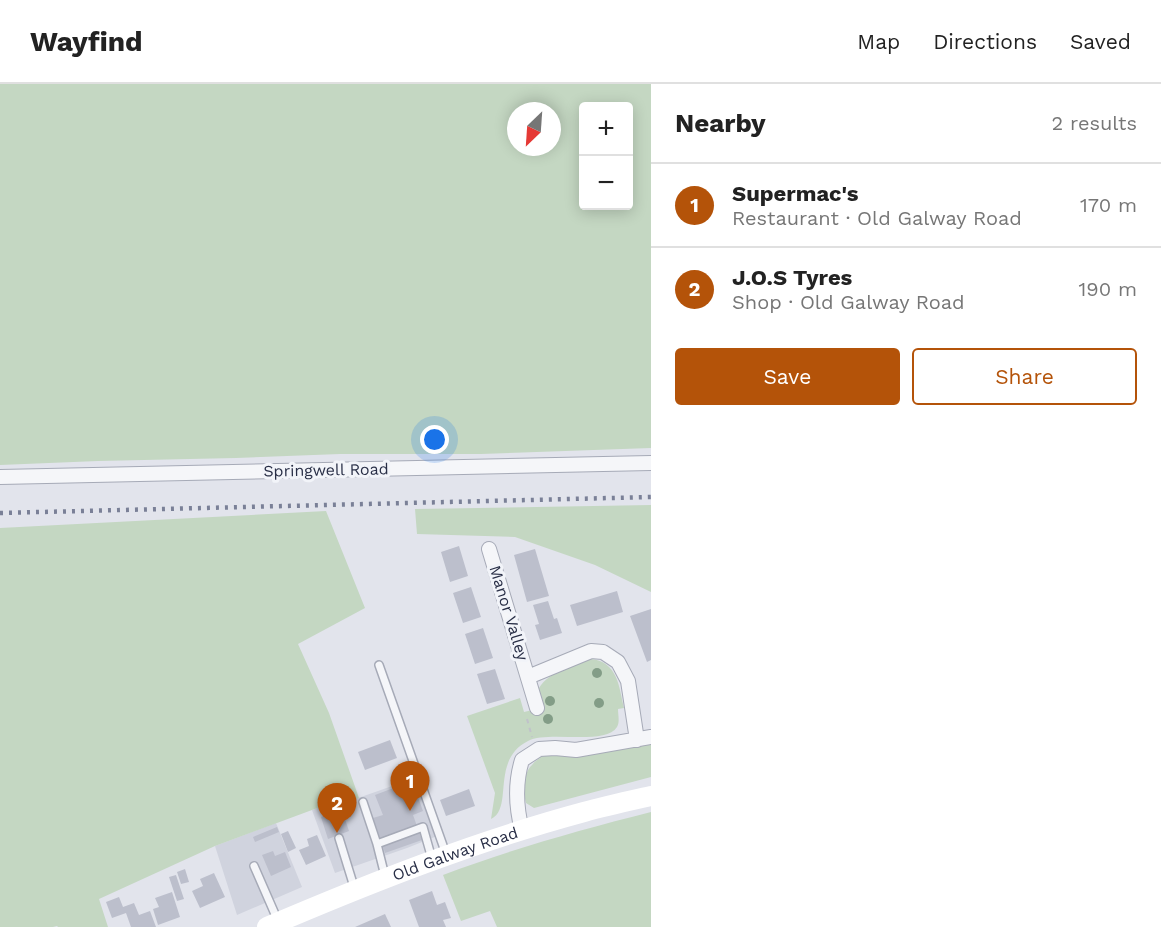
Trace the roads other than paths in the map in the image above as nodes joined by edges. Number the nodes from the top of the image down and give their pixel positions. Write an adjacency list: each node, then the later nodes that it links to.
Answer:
1 (651, 463): 2 (street, Springwell Road)
2 (0, 477)
3 (489, 549): 5 (street, Manor Valley)
4 (379, 665): 14 (lane)
5 (528, 677): 6 (street, Manor Valley); 8 (street, Manor Valley)
6 (532, 712)
7 (651, 737): 8 (street)
8 (636, 740): 11 (street)
9 (651, 796): 11 (main road, Old Galway Road)
10 (363, 802): 13 (lane)
11 (522, 830): 14 (main road, Old Galway Road)
12 (339, 838): 17 (lane)
13 (377, 844): 14 (lane); 16 (lane)
14 (440, 859): 16 (main road, Old Galway Road)
15 (254, 866): 18 (lane)
16 (386, 878): 17 (main road, Old Galway Road)
17 (355, 891): 18 (main road, Old Galway Road)
18 (272, 925)

